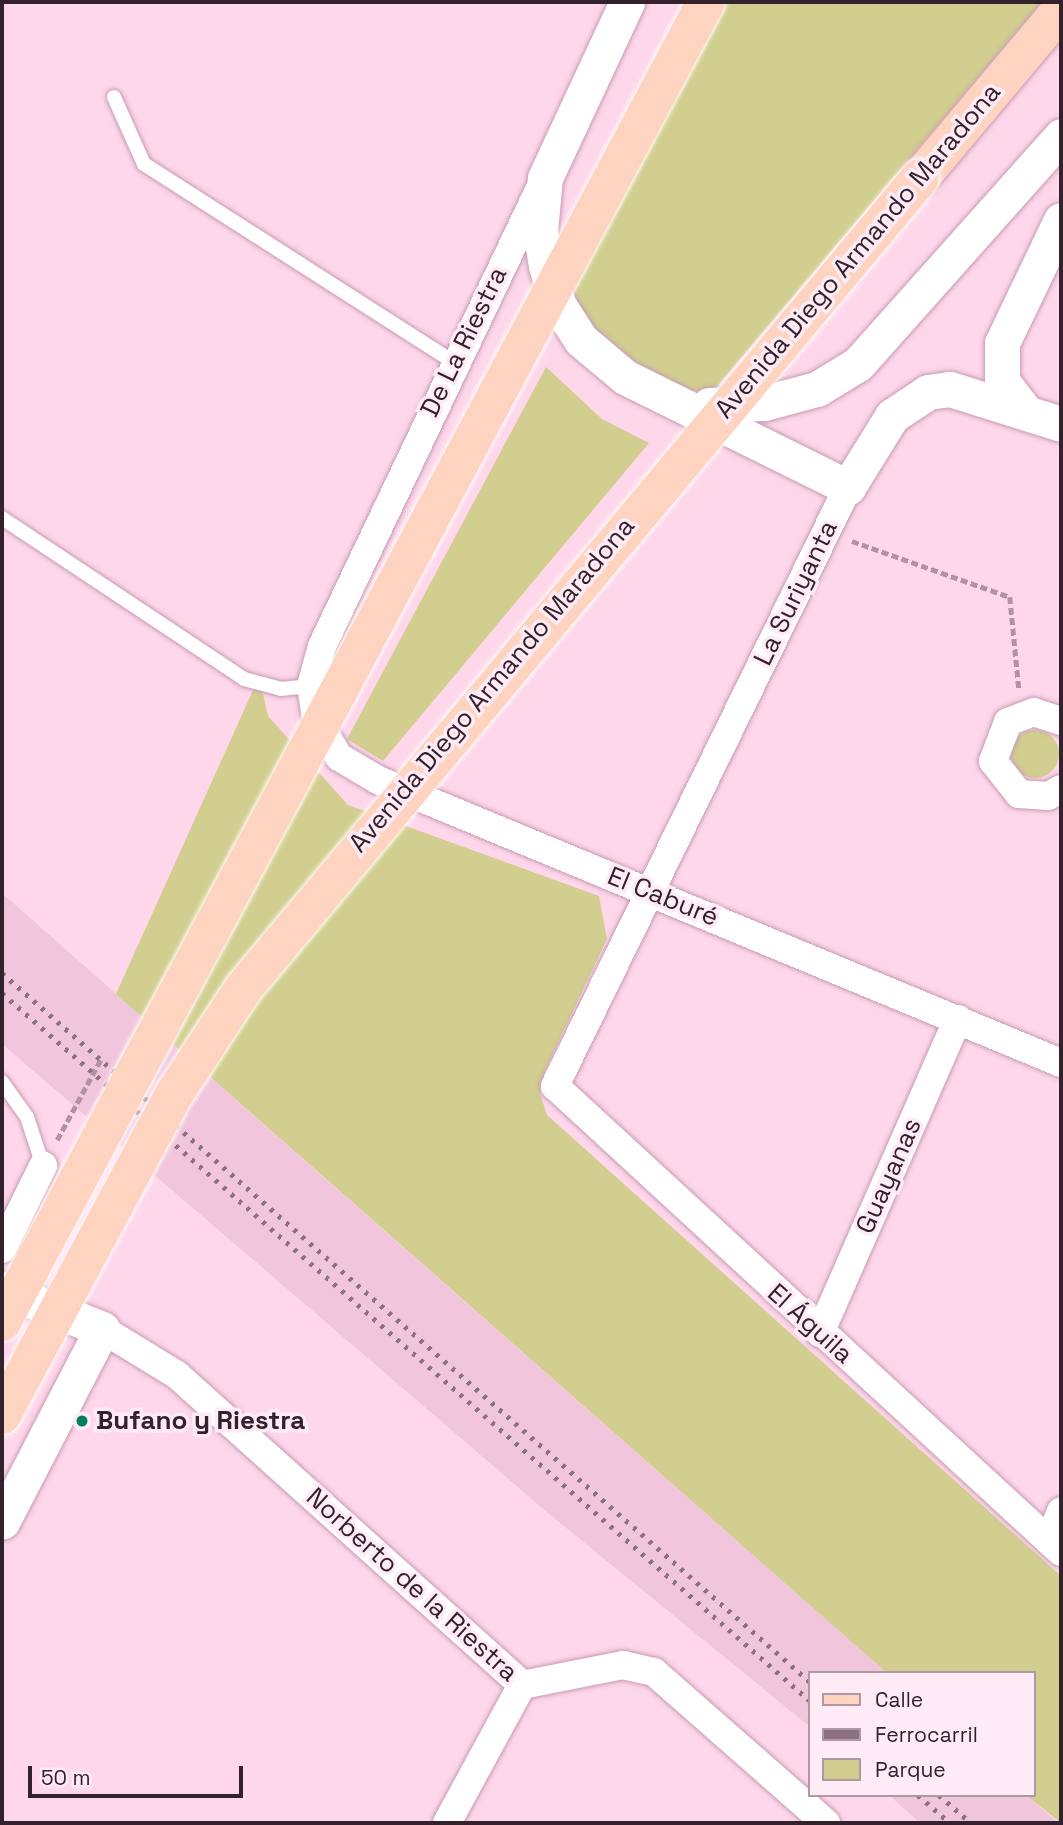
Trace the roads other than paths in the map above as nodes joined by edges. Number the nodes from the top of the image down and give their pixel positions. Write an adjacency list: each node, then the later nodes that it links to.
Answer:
1 (627, 2): 6 (street, De La Riestra)
2 (706, 2): 25 (main road, bridge)
3 (1061, 10): 28 (main road, Avenida Diego Armando Maradona, bridge)
4 (114, 97): 8 (lane)
5 (1061, 136): 9 (street)
6 (545, 177): 8 (street, De La Riestra); 9 (street)
7 (1061, 220): 10 (street)
8 (454, 362): 14 (street, De La Riestra)
9 (678, 404): 12 (street)
10 (1026, 411): 11 (street, La Suriyanta); 12 (street, La Suriyanta)
11 (1061, 424)
12 (848, 486): 17 (street, La Suriyanta)
13 (2, 518): 14 (lane)
14 (311, 686): 17 (street, El Caburé)
15 (1061, 721): 16 (street)
16 (1061, 789)
17 (649, 892): 18 (street, El Caburé); 21 (street, La Suriyanta)
18 (958, 1019): 19 (street, El Caburé); 27 (street, Guayanas)
19 (1061, 1063)
20 (2, 1082): 22 (lane)
21 (559, 1096): 27 (street, El Águila)
22 (43, 1166): 23 (street)
23 (2, 1249)
24 (2, 1289): 26 (street, Norberto de la Riestra)
25 (2, 1322)
26 (102, 1329): 30 (street); 32 (street, Norberto de la Riestra)
27 (820, 1333): 31 (street, El Águila)
28 (2, 1415)
29 (1061, 1511): 31 (street)
30 (2, 1522)
31 (1055, 1546)
32 (522, 1685): 33 (street); 34 (street, Norberto de la Riestra)
33 (447, 1823)
34 (826, 1823)

